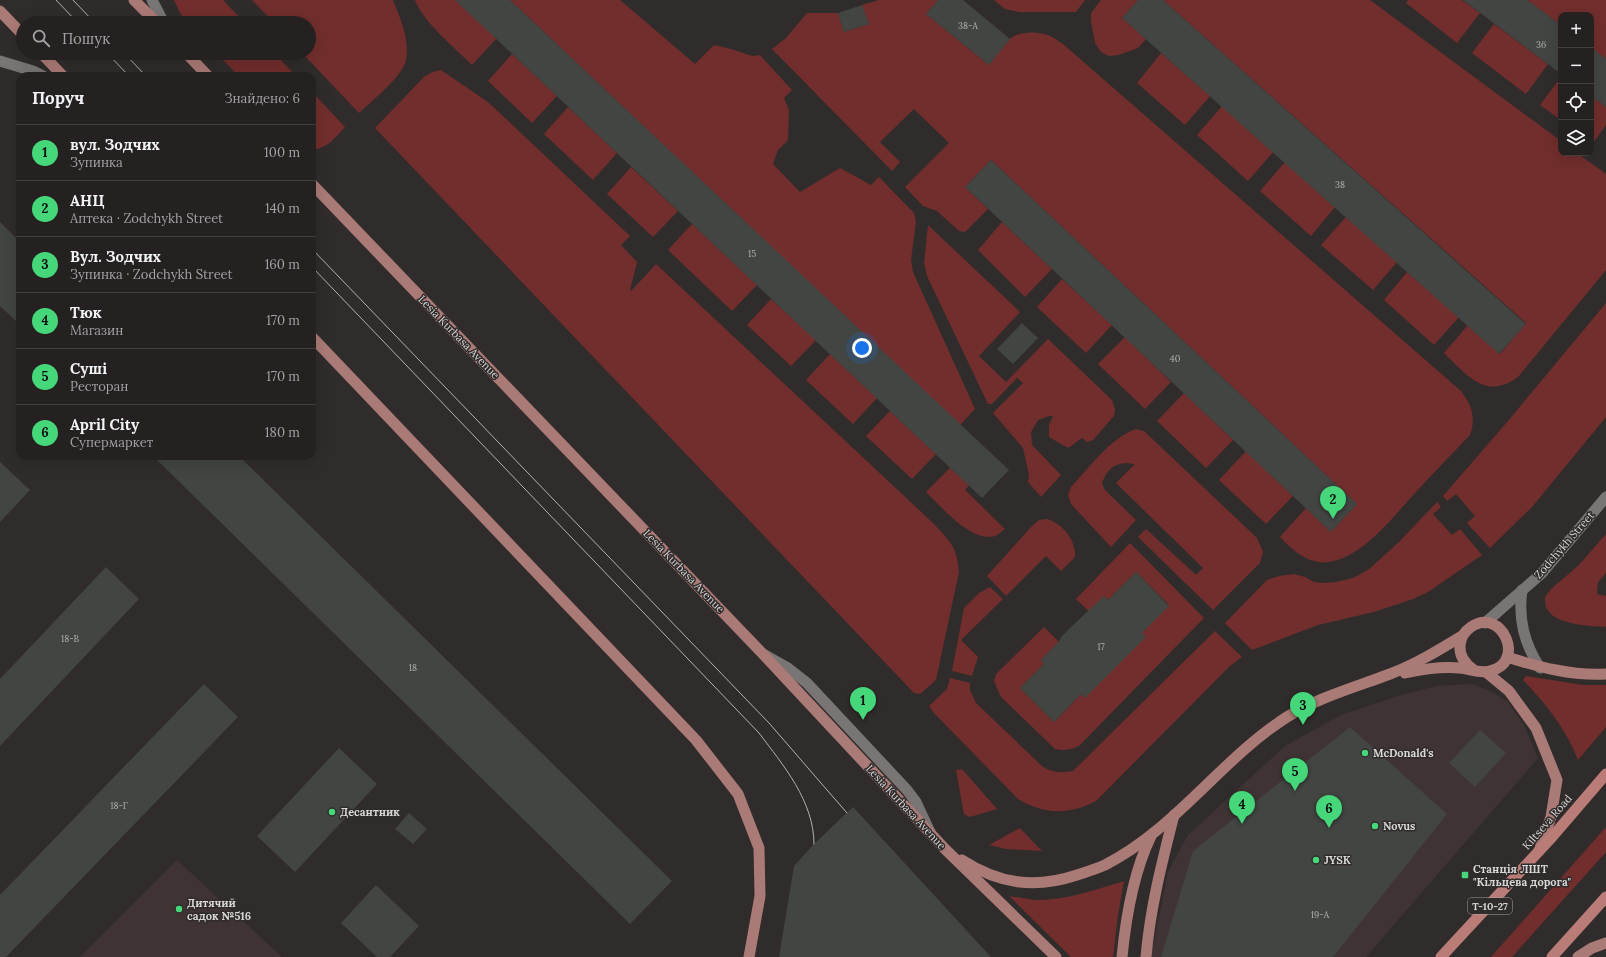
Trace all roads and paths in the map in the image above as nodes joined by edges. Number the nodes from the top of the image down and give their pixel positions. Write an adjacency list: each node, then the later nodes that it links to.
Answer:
1 (134, 0): 4 (main road)
2 (152, 0): 5 (street)
3 (0, 11): 6 (main road)
4 (150, 16)
5 (160, 16)
6 (16, 28)
7 (47, 60): 11 (main road)
8 (193, 60): 12 (main road)
9 (0, 61): 10 (street)
10 (35, 72)
11 (59, 72)
12 (204, 72)
13 (316, 188): 28 (main road, Lesia Kurbasa Avenue)
14 (316, 341): 32 (main road)
15 (1606, 497): 16 (street, Zodchykh Street)
16 (1522, 590): 17 (street, Zodchykh Street); 20 (street)
17 (1485, 623): 18 (main road); 19 (main road)
18 (1462, 636): 21 (main road); 24 (main road)
19 (1507, 658): 20 (main road); 22 (main road)
20 (1540, 668): 23 (main road)
21 (1474, 670): 22 (main road); 24 (main road)
22 (1486, 672): 29 (main road)
23 (1606, 674)
24 (1352, 687): 26 (main road)
25 (1606, 774): 29 (highway, Kiltseva Road / Т-10-27)
26 (1174, 815): 27 (main road); 35 (main road)
27 (1153, 834): 28 (main road); 34 (main road)
28 (945, 849): 33 (main road, Lesia Kurbasa Avenue)
29 (1538, 854): 36 (highway, Kiltseva Road / Т-10-27)
30 (1606, 897): 37 (highway)
31 (1606, 943): 38 (main road)
32 (749, 957)
33 (1056, 957)
34 (1122, 957)
35 (1146, 957)
36 (1441, 957)
37 (1552, 957)
38 (1578, 957)

